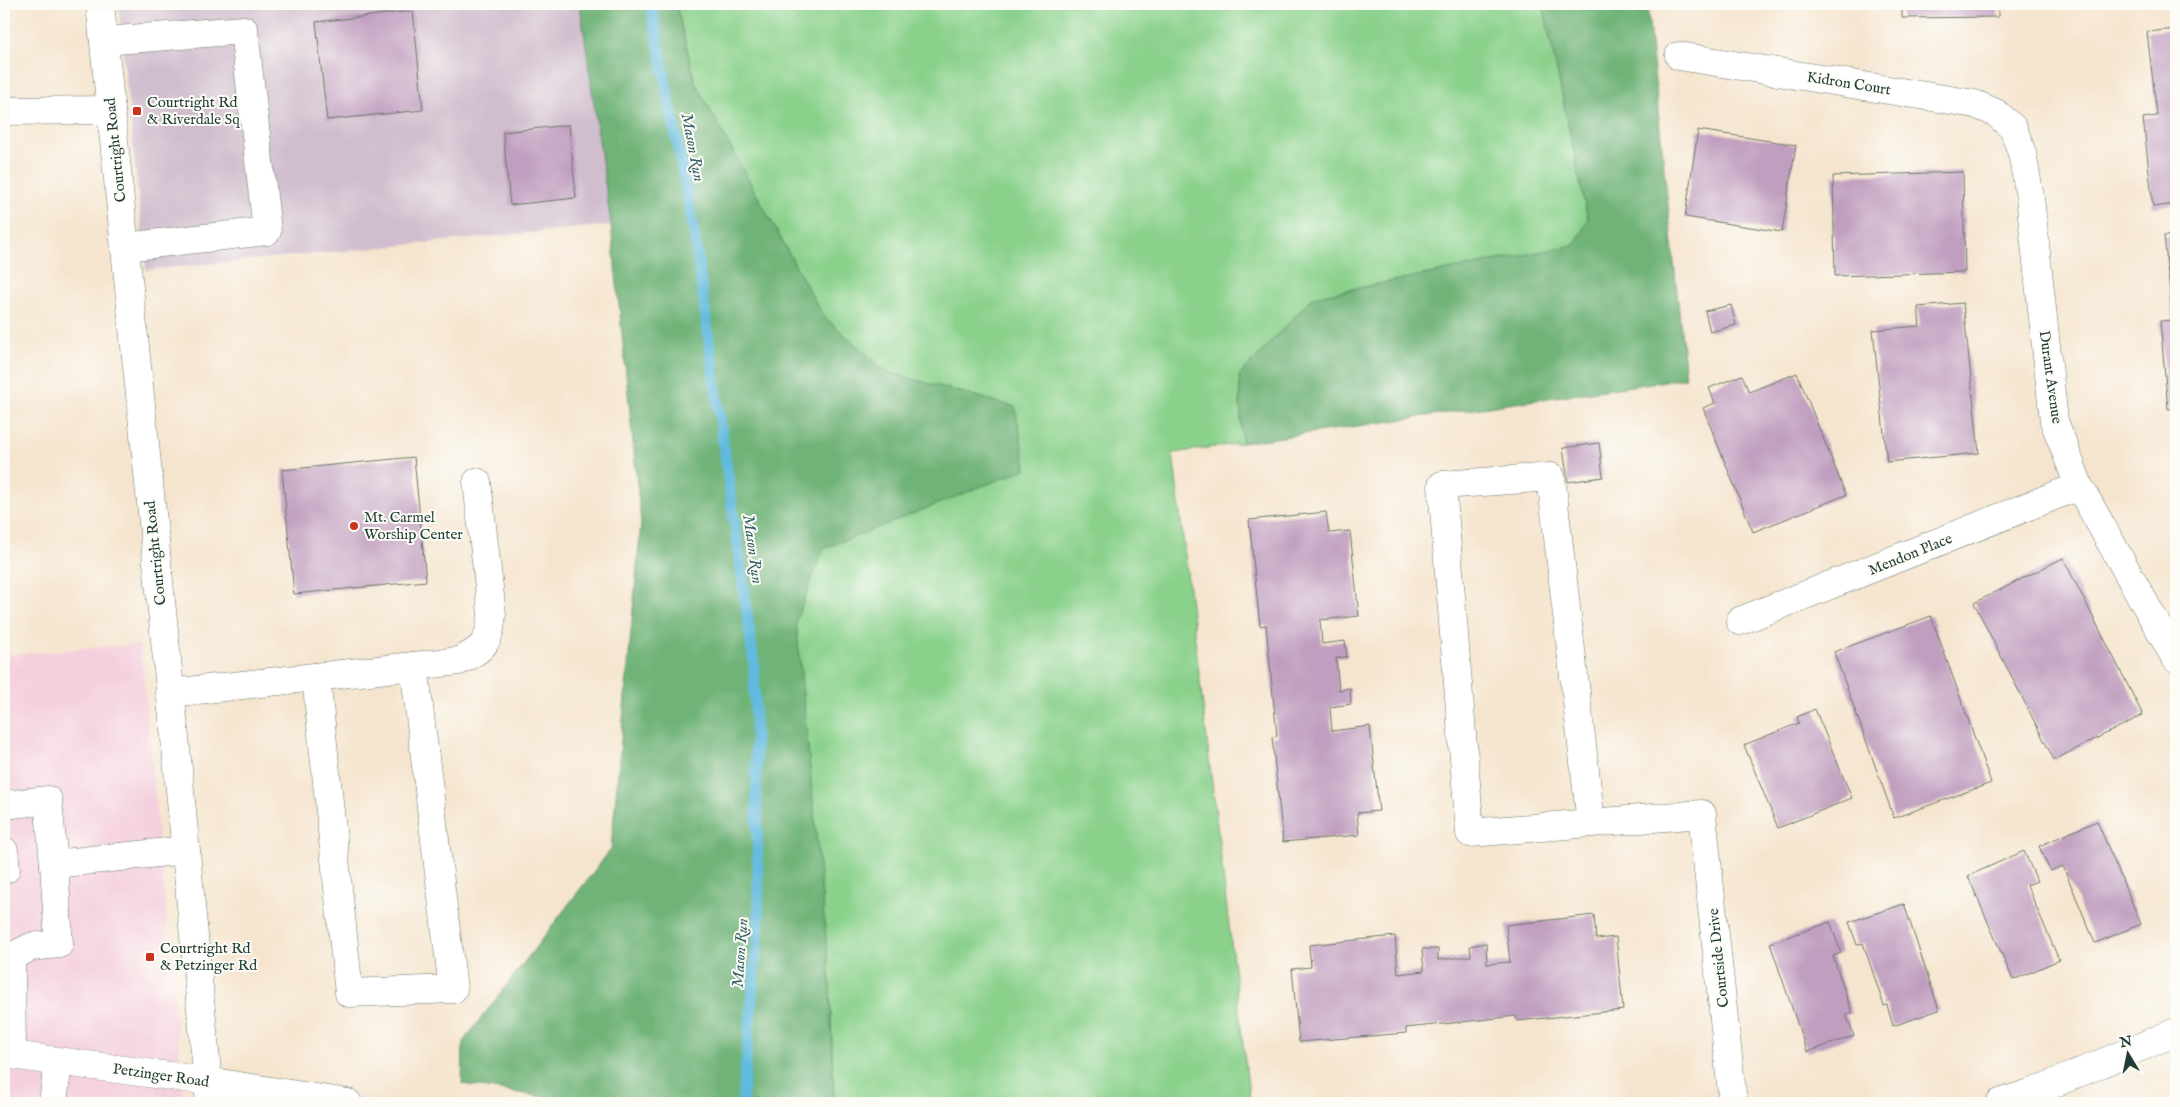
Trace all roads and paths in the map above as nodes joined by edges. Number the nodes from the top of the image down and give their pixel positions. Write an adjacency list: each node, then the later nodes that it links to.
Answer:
1 (100, 4): 2 (street, Courtright Road)
2 (104, 41): 4 (street, Courtright Road); 7 (street)
3 (1679, 56): 6 (street, Kidron Court)
4 (111, 110): 5 (street); 7 (street, Courtright Road)
5 (4, 111)
6 (2013, 128): 9 (street, Durant Avenue)
7 (125, 247): 14 (street, Courtright Road)
8 (477, 482): 12 (street)
9 (2079, 486): 10 (street, Mendon Place); 11 (street, Durant Avenue)
10 (1740, 622)
11 (2176, 659)
12 (414, 666): 13 (street); 13 (street)
13 (316, 677): 14 (street)
14 (170, 693): 17 (street, Courtright Road)
15 (4, 805): 18 (street)
16 (1591, 823): 16 (street); 26 (street, Courtside Drive)
17 (186, 850): 18 (street); 23 (street, Courtright Road)
18 (54, 864): 19 (street)
19 (7, 979): 21 (street)
20 (2176, 1032): 27 (street)
21 (8, 1055): 22 (street, Petzinger Road)
22 (58, 1062): 23 (street, Petzinger Road); 24 (street)
23 (208, 1092): 25 (street, Petzinger Road)
24 (53, 1103)
25 (348, 1103)
26 (1733, 1103)
27 (2000, 1103)

